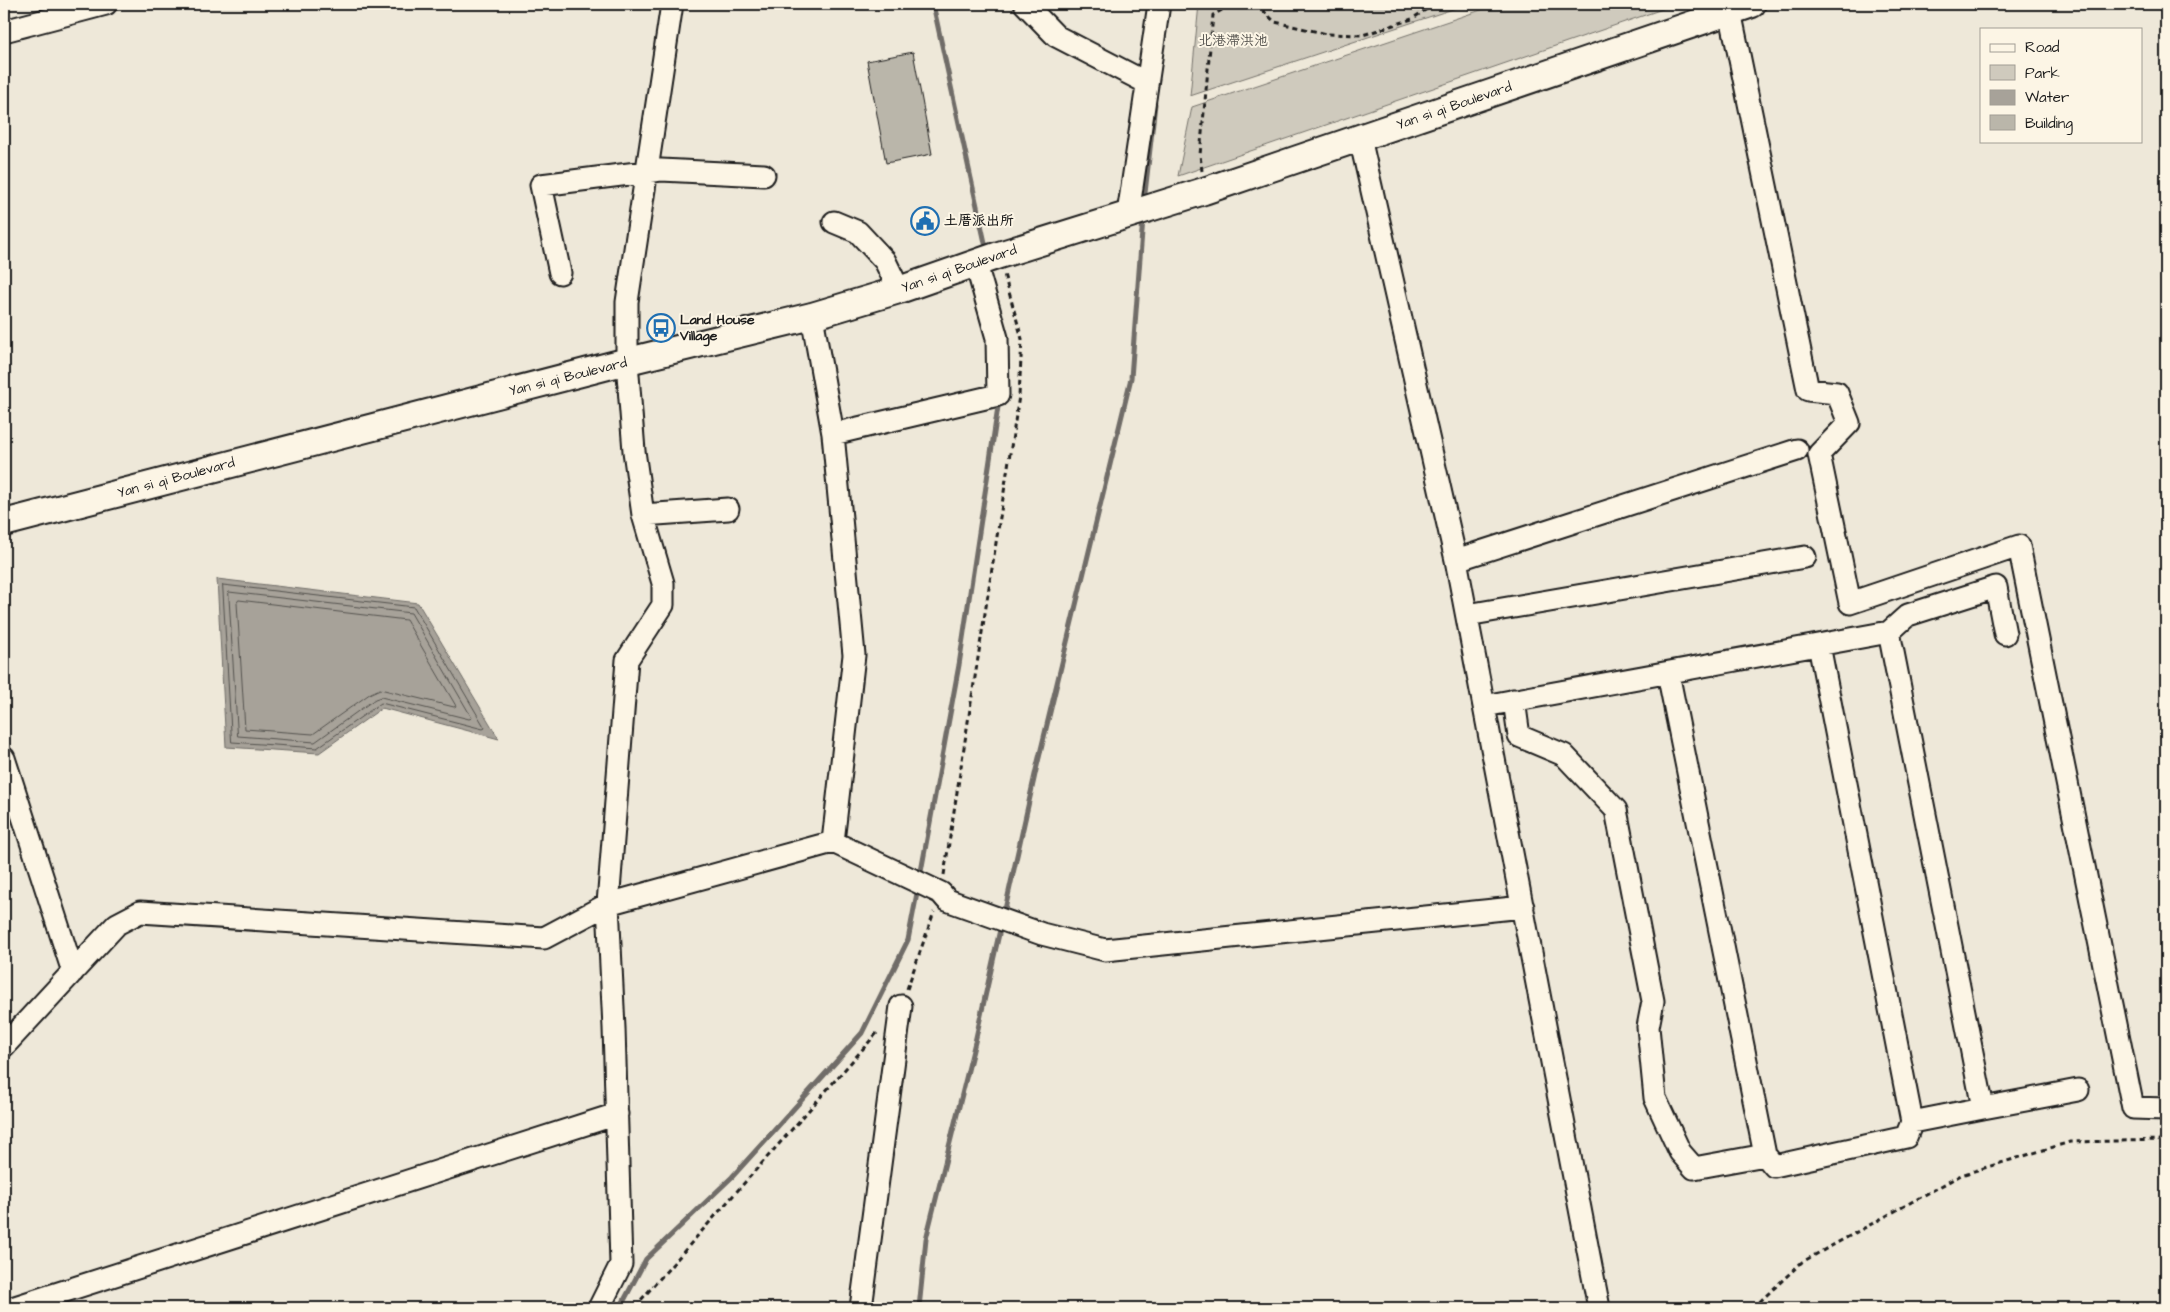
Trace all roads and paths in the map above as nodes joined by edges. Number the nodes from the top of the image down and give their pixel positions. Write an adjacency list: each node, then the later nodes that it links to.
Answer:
1 (106, 4): 9 (street)
2 (672, 4): 12 (street)
3 (1025, 4): 10 (street)
4 (1159, 4): 10 (street)
5 (1233, 4): 14 (path)
6 (1256, 4): 7 (path)
7 (1434, 4)
8 (1741, 7): 11 (main road, Yan si qi Boulevard); 46 (street)
9 (4, 31)
10 (1147, 83): 15 (street)
11 (1360, 138): 14 (main road, Yan si qi Boulevard); 28 (street)
12 (647, 173): 13 (street); 18 (street); 21 (street)
13 (764, 175)
14 (1204, 191): 15 (main road, Yan si qi Boulevard)
15 (1128, 214): 17 (main road, Yan si qi Boulevard)
16 (834, 222): 19 (street)
17 (987, 259): 19 (main road, Yan si qi Boulevard); 22 (street); 38 (path)
18 (560, 273)
19 (899, 290): 20 (main road, Yan si qi Boulevard)
20 (812, 316): 21 (main road, Yan si qi Boulevard); 22 (street)
21 (627, 362): 25 (street); 26 (main road, Yan si qi Boulevard)
22 (834, 434): 37 (street)
23 (1797, 450): 28 (street)
24 (728, 509): 25 (street)
25 (643, 515): 39 (street)
26 (4, 523)
27 (1805, 557): 29 (street)
28 (1456, 560): 29 (street)
29 (1467, 615): 35 (street)
30 (1889, 632): 31 (street); 32 (street); 45 (street)
31 (2005, 634)
32 (1819, 645): 33 (street); 48 (street)
33 (1668, 674): 34 (street); 50 (street)
34 (1514, 700): 35 (street); 50 (street)
35 (1484, 706): 40 (street)
36 (4, 758): 41 (street)
37 (833, 842): 38 (street); 39 (street)
38 (941, 893): 40 (street); 42 (path)
39 (608, 904): 41 (street); 47 (street)
40 (1523, 907): 55 (street)
41 (73, 972): 43 (street)
42 (901, 1006): 53 (path); 54 (street)
43 (5, 1042)
44 (2078, 1090): 45 (street)
45 (1983, 1108): 48 (street)
46 (2166, 1109)
47 (617, 1114): 51 (street); 52 (street)
48 (1912, 1122): 50 (street)
49 (2166, 1140): 56 (path)
50 (1765, 1155)
51 (12, 1308)
52 (599, 1308)
53 (638, 1308)
54 (861, 1308)
55 (1599, 1308)
56 (1752, 1308)

